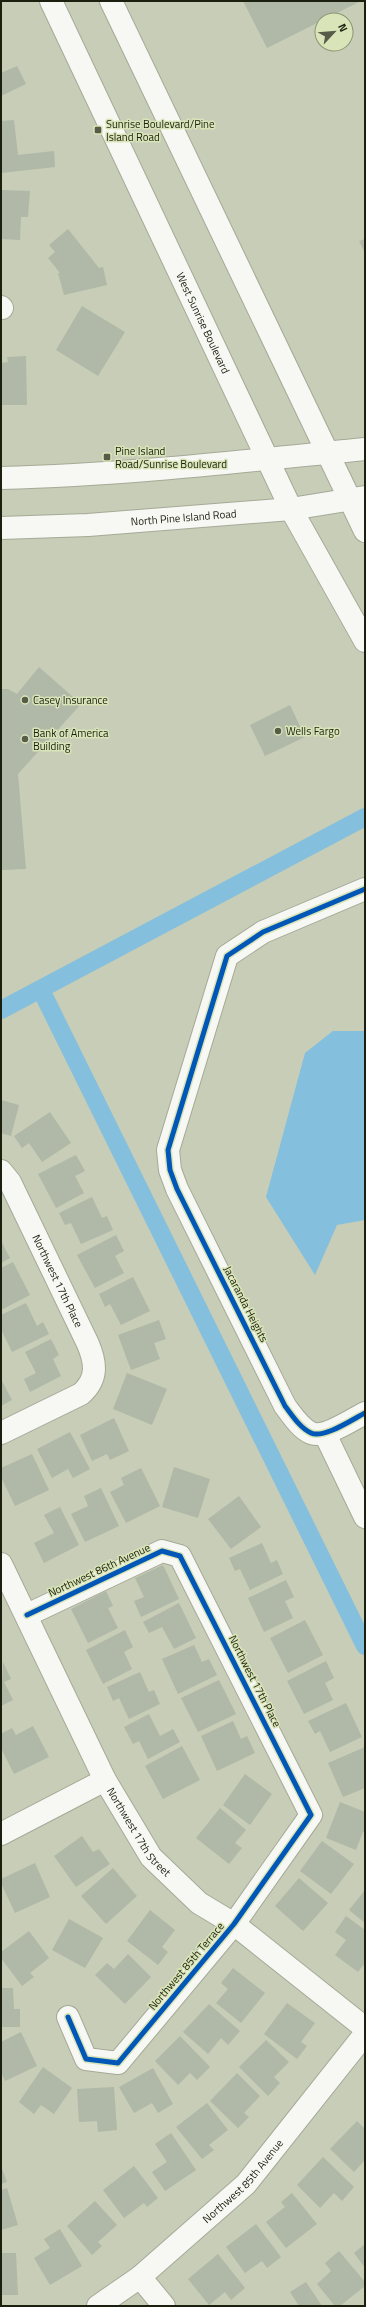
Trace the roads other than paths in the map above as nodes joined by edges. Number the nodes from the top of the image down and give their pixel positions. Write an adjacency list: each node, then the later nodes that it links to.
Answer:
1 (51, 1): 5 (main road, West Sunrise Boulevard)
2 (111, 1): 4 (main road)
3 (365, 449): 4 (main road)
4 (327, 453): 5 (main road); 7 (main road)
5 (267, 459): 6 (main road); 8 (main road, West Sunrise Boulevard)
6 (1, 478)
7 (357, 499): 8 (main road, North Pine Island Road); 10 (main road)
8 (291, 509): 9 (main road, North Pine Island Road); 11 (main road, West Sunrise Boulevard)
9 (1, 528)
10 (365, 531)
11 (365, 641)
12 (365, 888): 16 (main road, Jacaranda Heights)
13 (1, 1171): 15 (main road, Northwest 17th Place)
14 (365, 1413): 16 (main road)
15 (1, 1433)
16 (324, 1434): 17 (main road)
17 (365, 1517)
18 (180, 1556): 20 (main road, Northwest 86th Avenue); 22 (main road, Northwest 17th Place)
19 (1, 1564): 20 (main road, Northwest 17th Street)
20 (27, 1615): 21 (main road, Northwest 17th Street)
21 (105, 1780): 23 (main road); 24 (main road, Northwest 17th Street)
22 (311, 1815): 24 (main road, Northwest 85th Terrace)
23 (1, 1834)
24 (234, 1924): 25 (main road, Northwest 85th Terrace); 26 (main road, Northwest 17th Street)
25 (68, 2018)
26 (365, 2028)
27 (365, 2034): 28 (main road, Northwest 85th Avenue)
28 (140, 2277): 29 (main road, Northwest 85th Avenue); 30 (main road)
29 (98, 2306)
30 (164, 2306)

